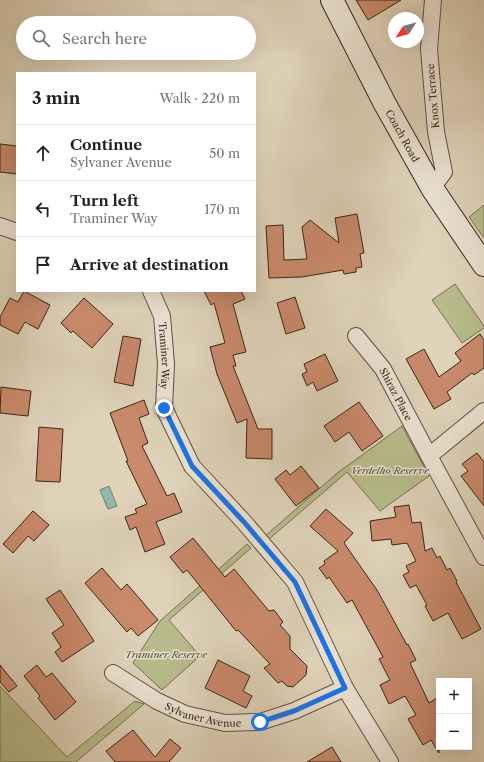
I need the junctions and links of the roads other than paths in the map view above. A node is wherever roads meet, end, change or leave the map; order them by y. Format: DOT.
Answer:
graph roads {
  1 [pos="332,0"];
  2 [pos="432,0"];
  3 [pos="432,188"];
  4 [pos="0,226"];
  5 [pos="16,232"];
  6 [pos="484,265"];
  7 [pos="151,292"];
  8 [pos="356,336"];
  9 [pos="484,411"];
  10 [pos="429,456"];
  11 [pos="484,557"];
  12 [pos="113,673"];
  13 [pos="345,688"];
  14 [pos="390,762"];
  1 -- 3 [label="street, Coach Road"];
  2 -- 3 [label="street, Knox Terrace"];
  3 -- 6 [label="street, Coach Road"];
  4 -- 5 [label="street"];
  7 -- 13 [label="street, Traminer Way"];
  8 -- 10 [label="street, Shiraz Place"];
  9 -- 10 [label="street"];
  10 -- 11 [label="street, Shiraz Place"];
  12 -- 13 [label="street, Sylvaner Avenue"];
  13 -- 14 [label="street, Traminer Way"];
}
